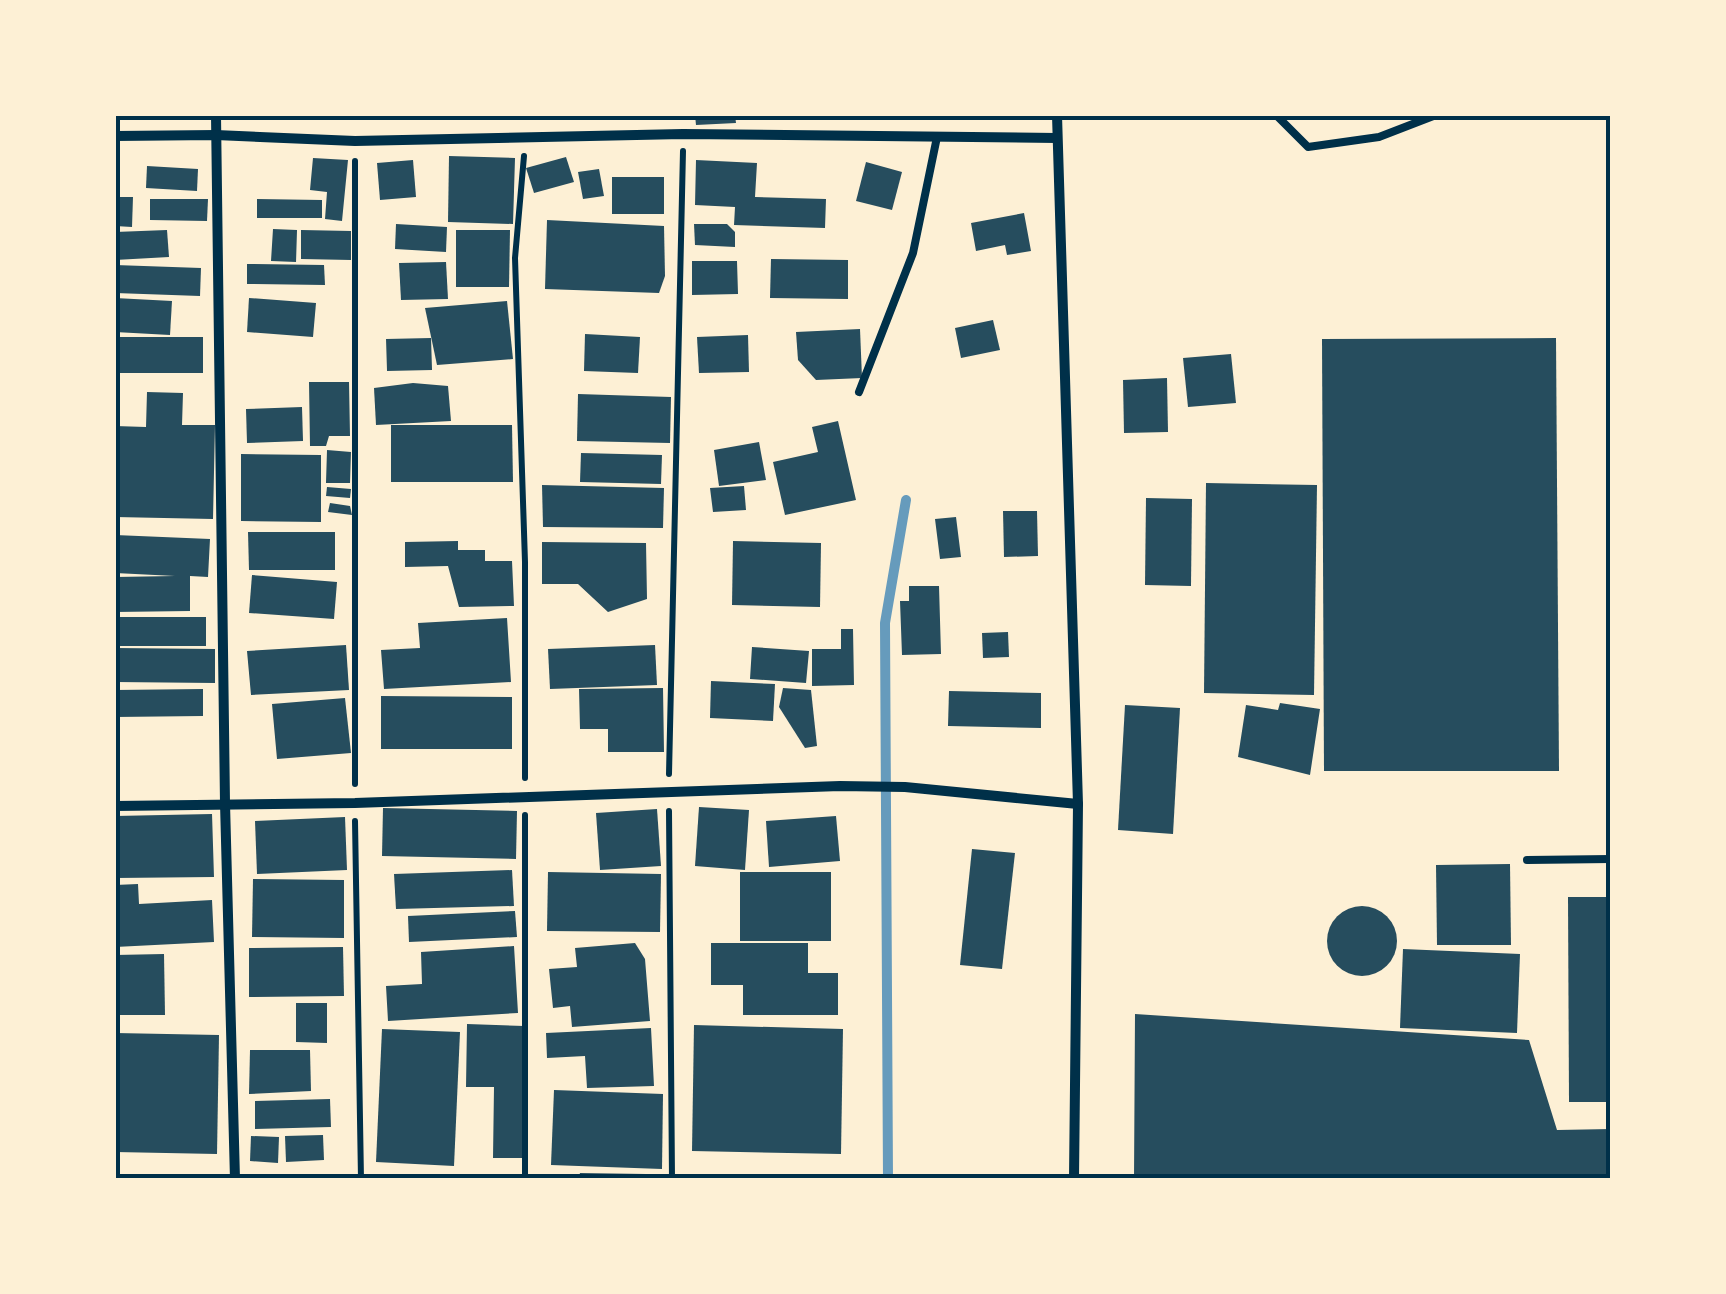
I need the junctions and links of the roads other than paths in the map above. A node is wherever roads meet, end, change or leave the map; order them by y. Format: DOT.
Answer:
graph roads {
  1 [pos="216,115"];
  2 [pos="1056,115"];
  3 [pos="1276,115"];
  4 [pos="1436,115"];
  5 [pos="216,135"];
  6 [pos="115,136"];
  7 [pos="937,137"];
  8 [pos="1057,138"];
  9 [pos="859,392"];
  10 [pos="225,804"];
  11 [pos="1078,804"];
  12 [pos="115,806"];
  13 [pos="1611,859"];
  14 [pos="1527,860"];
  15 [pos="236,1179"];
  16 [pos="1074,1179"];
  1 -- 5 [label="street"];
  2 -- 8 [label="street"];
  3 -- 4 [label="lane"];
  5 -- 6 [label="street"];
  5 -- 7 [label="street"];
  5 -- 10 [label="street"];
  7 -- 8 [label="street"];
  7 -- 9 [label="lane"];
  8 -- 11 [label="street"];
  10 -- 11 [label="street"];
  10 -- 12 [label="street"];
  10 -- 15 [label="street"];
  11 -- 16 [label="street"];
  13 -- 14 [label="lane"];
}
